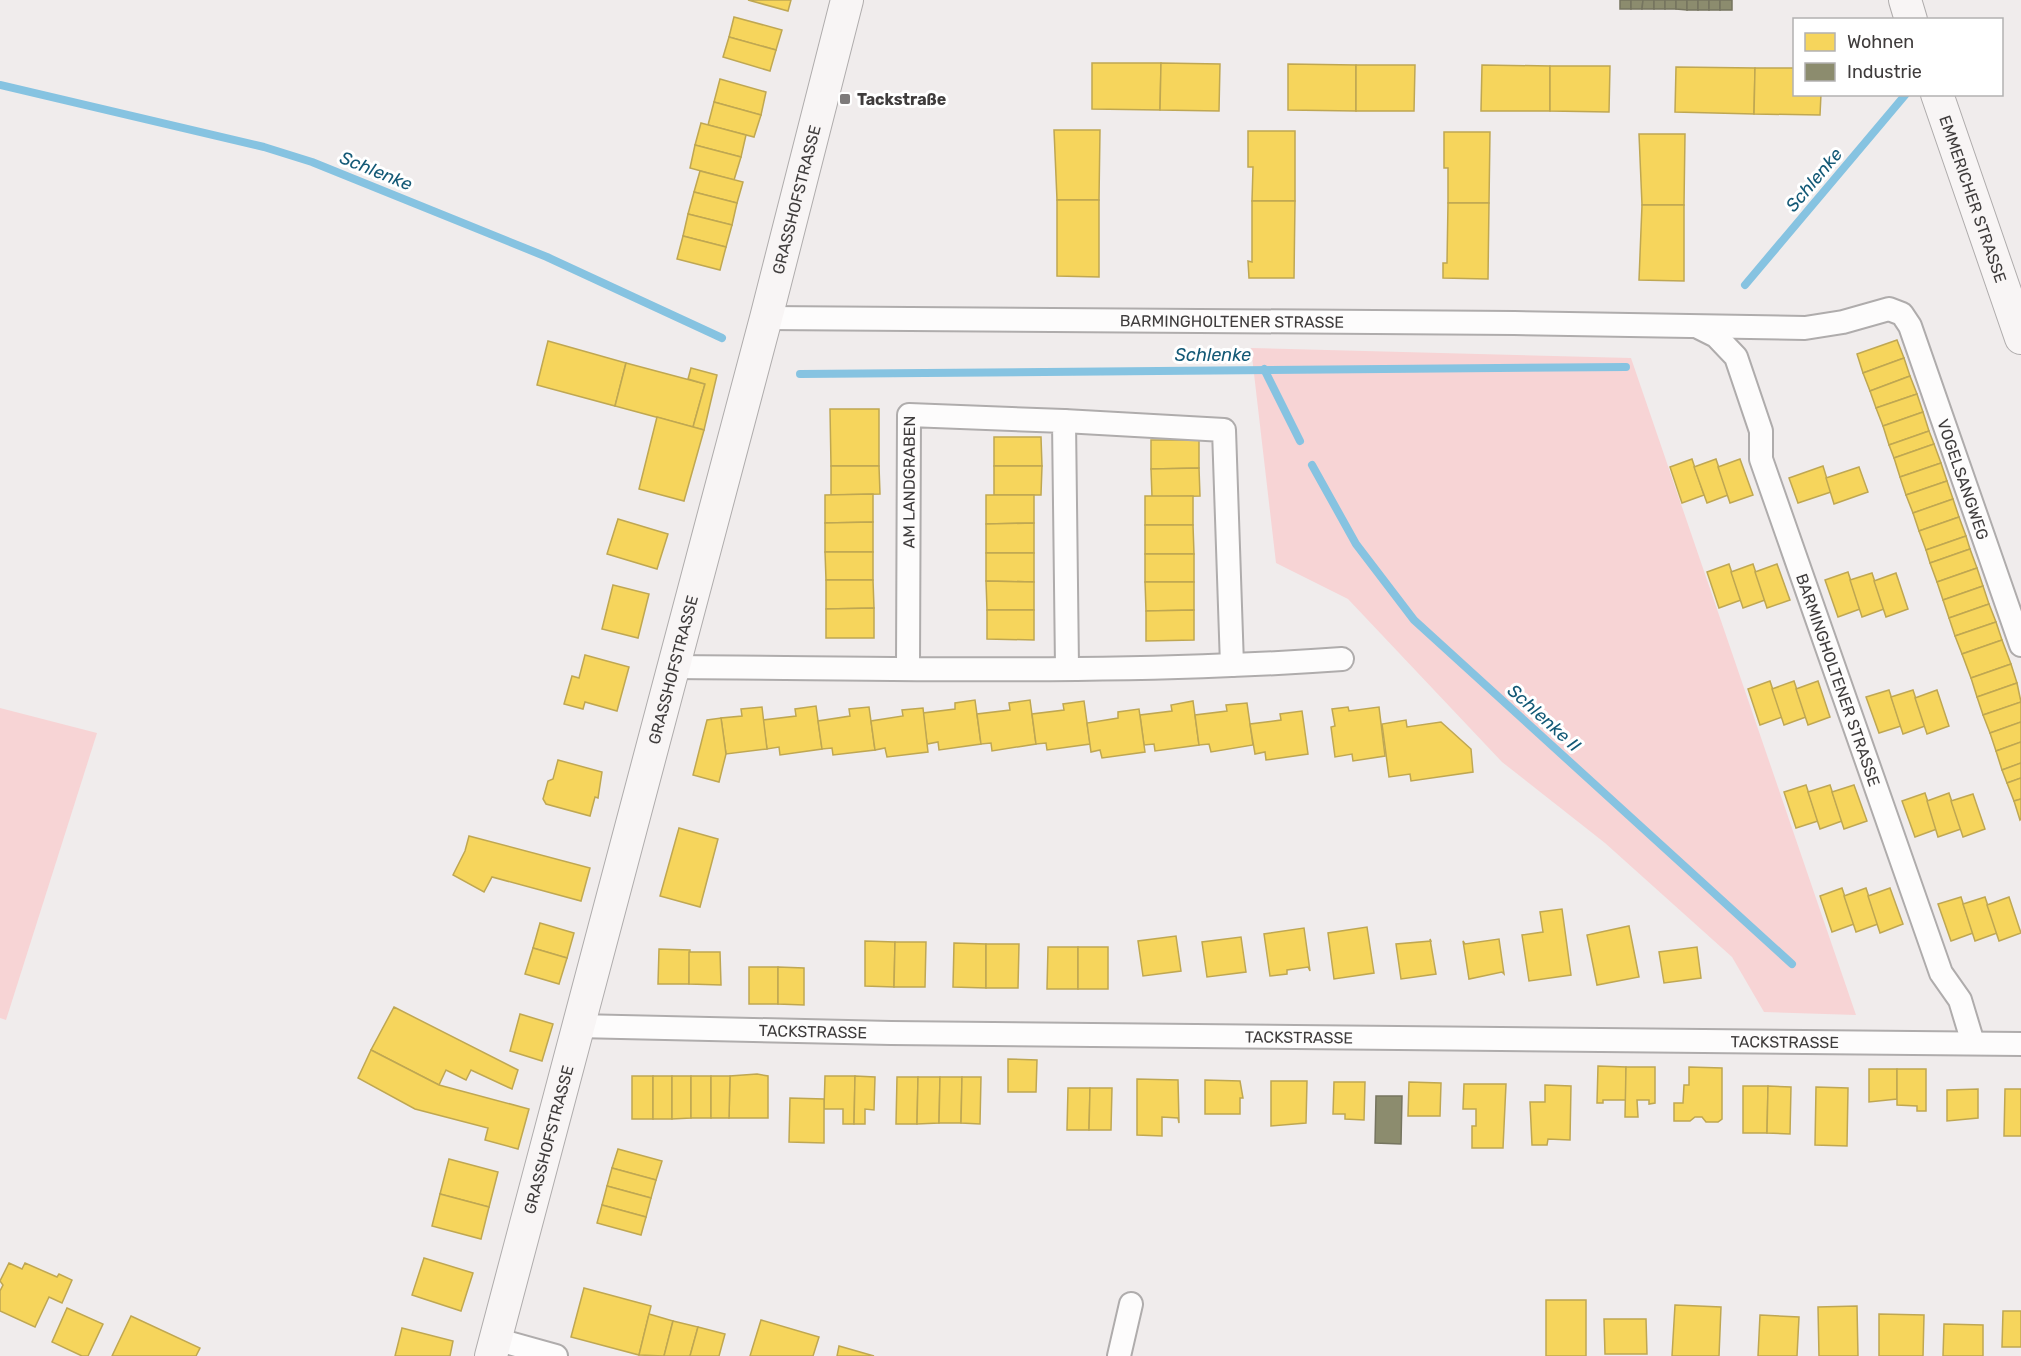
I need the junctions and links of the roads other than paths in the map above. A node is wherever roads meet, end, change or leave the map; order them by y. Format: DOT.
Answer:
graph roads {
  1 [pos="847,0"];
  2 [pos="1905,0"];
  3 [pos="1910,18"];
  4 [pos="1938,96"];
  5 [pos="1902,314"];
  6 [pos="766,318"];
  7 [pos="1699,327"];
  8 [pos="2021,338"];
  9 [pos="1064,421"];
  10 [pos="2021,645"];
  11 [pos="1342,659"];
  12 [pos="1232,666"];
  13 [pos="672,667"];
  14 [pos="1067,667"];
  15 [pos="908,668"];
  16 [pos="577,1026"];
  17 [pos="1973,1043"];
  18 [pos="2021,1044"];
  19 [pos="1131,1304"];
  20 [pos="493,1348"];
  21 [pos="556,1356"];
  22 [pos="1119,1356"];
  1 -- 6 [label="street, GRASSHOFSTRASSE"];
  2 -- 3 [label="street"];
  4 -- 8 [label="street, EMMERICHER STRASSE"];
  5 -- 7 [label="street, BARMINGHOLTENER STRASSE"];
  5 -- 10 [label="street, VOGELSANGWEG"];
  6 -- 7 [label="street, BARMINGHOLTENER STRASSE"];
  6 -- 13 [label="street, GRASSHOFSTRASSE"];
  7 -- 17 [label="street, BARMINGHOLTENER STRASSE"];
  9 -- 12 [label="street, AM LANDGRABEN"];
  9 -- 14 [label="street"];
  9 -- 15 [label="street, AM LANDGRABEN"];
  11 -- 12 [label="street"];
  12 -- 14 [label="street"];
  13 -- 15 [label="street"];
  13 -- 16 [label="street, GRASSHOFSTRASSE"];
  14 -- 15 [label="street"];
  16 -- 17 [label="street, TACKSTRASSE"];
  16 -- 20 [label="street, GRASSHOFSTRASSE"];
  17 -- 18 [label="street, TACKSTRASSE"];
  19 -- 22 [label="street"];
  20 -- 21 [label="street, GRASSHOFSTRASSE"];
}
